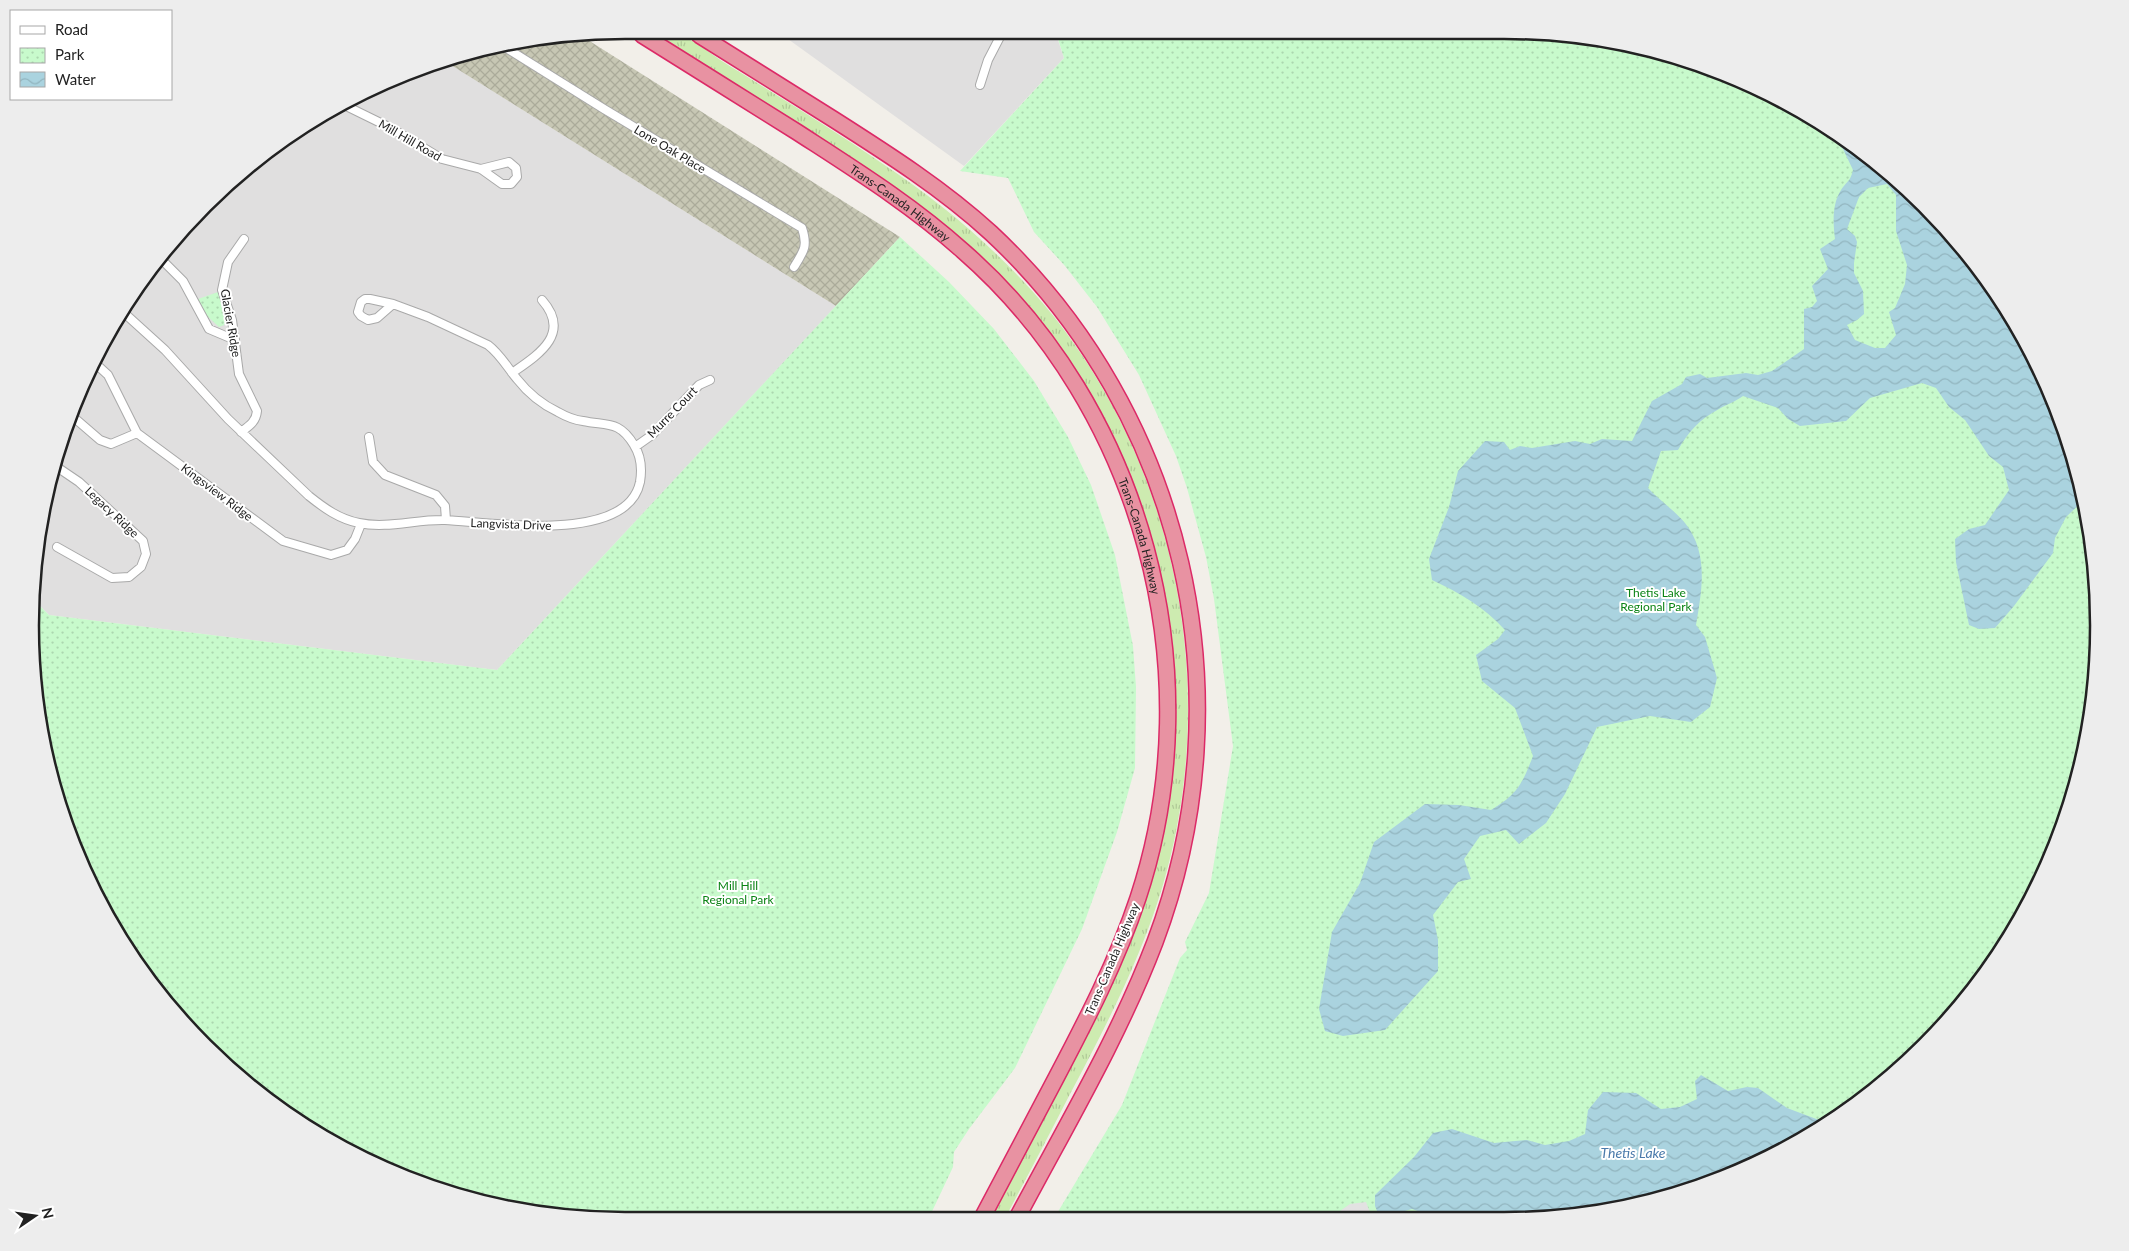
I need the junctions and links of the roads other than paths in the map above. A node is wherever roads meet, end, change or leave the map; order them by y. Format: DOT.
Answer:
graph roads {
  1 [pos="648,39"];
  2 [pos="707,39"];
  3 [pos="999,39"];
  4 [pos="510,50"];
  5 [pos="980,84"];
  6 [pos="350,108"];
  7 [pos="481,169"];
  8 [pos="244,238"];
  9 [pos="165,263"];
  10 [pos="794,267"];
  11 [pos="542,300"];
  12 [pos="393,304"];
  13 [pos="128,316"];
  14 [pos="235,340"];
  15 [pos="99,366"];
  16 [pos="512,373"];
  17 [pos="710,380"];
  18 [pos="76,420"];
  19 [pos="241,432"];
  20 [pos="137,433"];
  21 [pos="369,437"];
  22 [pos="635,447"];
  23 [pos="60,469"];
  24 [pos="446,520"];
  25 [pos="361,524"];
  26 [pos="58,547"];
  27 [pos="985,1212"];
  28 [pos="1020,1212"];
  1 -- 27 [label="highway, Trans-Canada Highway"];
  2 -- 28 [label="highway"];
  3 -- 5 [label="street"];
  4 -- 10 [label="street, Lone Oak Place"];
  6 -- 7 [label="street, Mill Hill Road"];
  8 -- 14 [label="street, Glacier Ridge"];
  9 -- 14 [label="street"];
  11 -- 16 [label="street"];
  12 -- 16 [label="street, Langvista Drive"];
  13 -- 19 [label="street, Langvista Drive"];
  14 -- 19 [label="street, Glacier Ridge"];
  15 -- 20 [label="street, Kingsview Ridge"];
  16 -- 22 [label="street, Langvista Drive"];
  17 -- 22 [label="street, Murre Court"];
  18 -- 20 [label="street"];
  19 -- 25 [label="street, Langvista Drive"];
  20 -- 25 [label="street, Kingsview Ridge"];
  21 -- 24 [label="street"];
  22 -- 24 [label="street, Langvista Drive"];
  23 -- 26 [label="street, Legacy Ridge"];
  24 -- 25 [label="street, Langvista Drive"];
}
